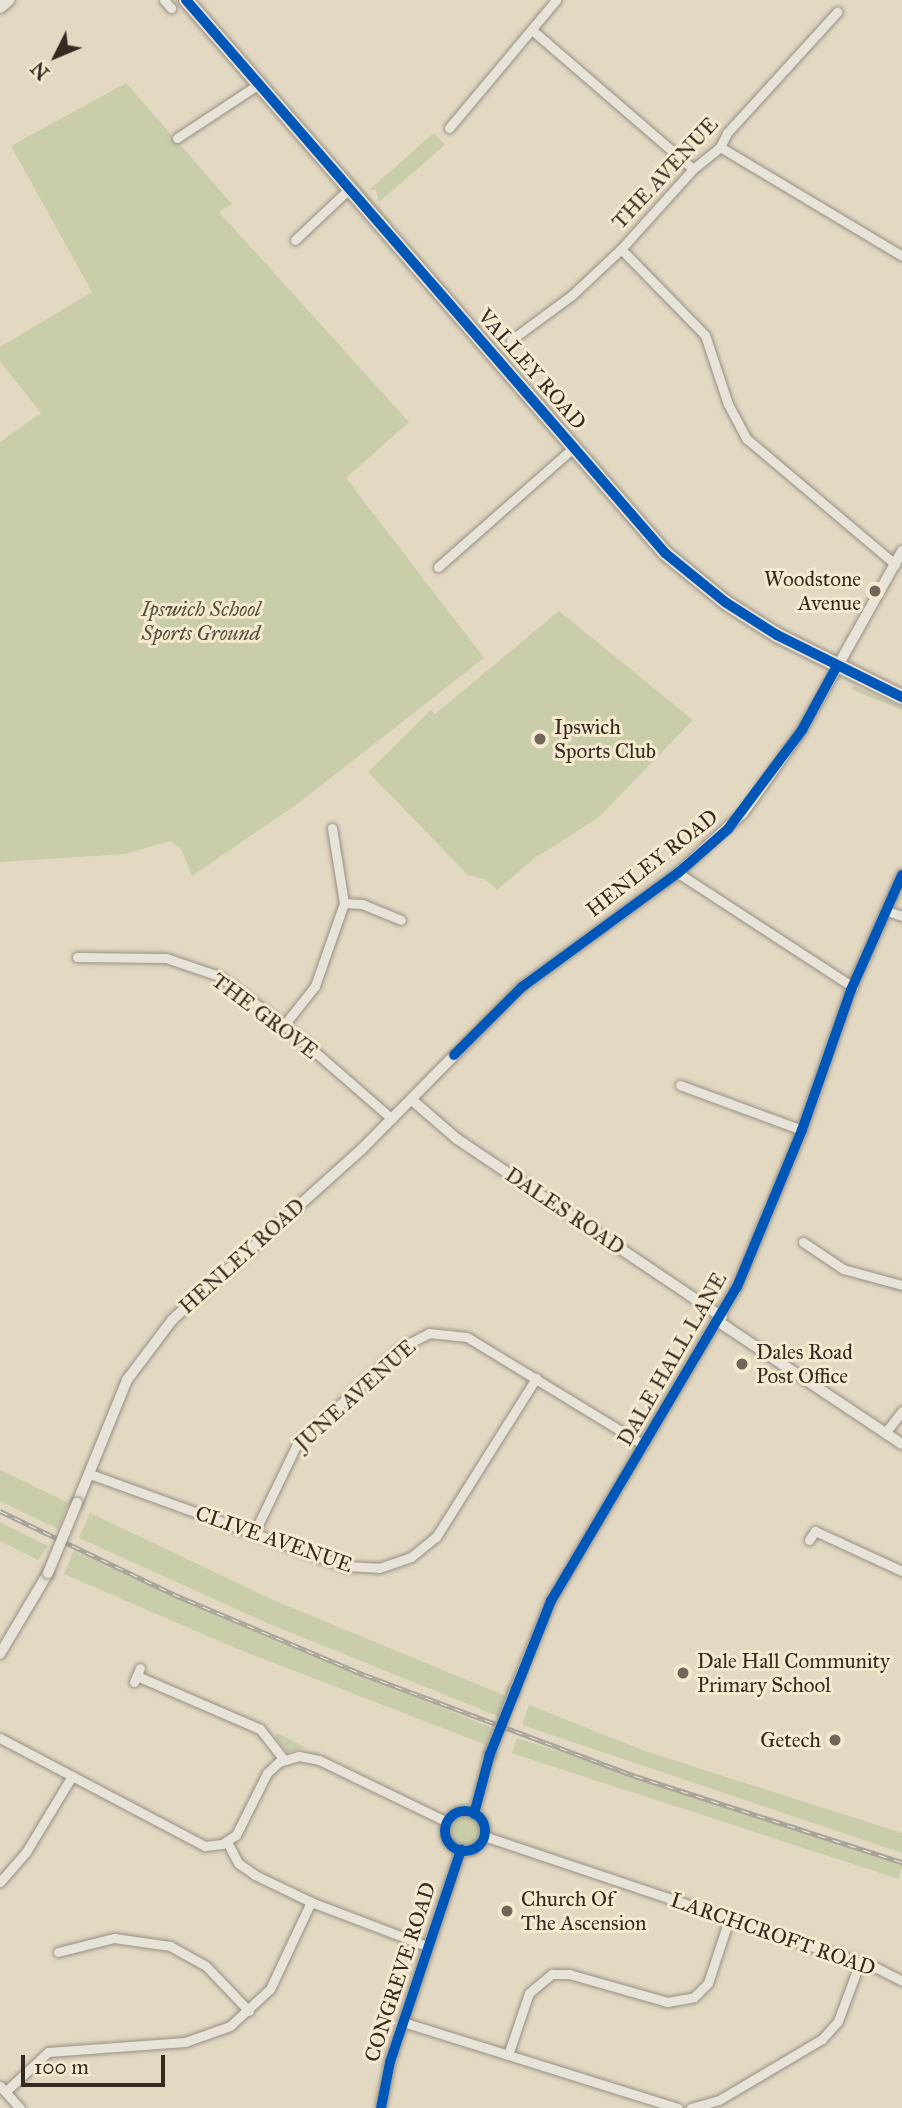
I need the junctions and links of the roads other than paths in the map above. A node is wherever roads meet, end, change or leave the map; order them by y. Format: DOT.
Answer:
graph roads {
  1 [pos="8,0"];
  2 [pos="186,0"];
  3 [pos="556,0"];
  4 [pos="0,7"];
  5 [pos="837,12"];
  6 [pos="532,30"];
  7 [pos="259,83"];
  8 [pos="449,128"];
  9 [pos="177,138"];
  10 [pos="720,148"];
  11 [pos="693,169"];
  12 [pos="351,187"];
  13 [pos="303,240"];
  14 [pos="621,249"];
  15 [pos="902,256"];
  16 [pos="511,340"];
  17 [pos="574,447"];
  18 [pos="902,551"];
  19 [pos="895,564"];
  20 [pos="438,567"];
  21 [pos="836,668"];
  22 [pos="902,697"];
  23 [pos="332,828"];
  24 [pos="678,873"];
  25 [pos="902,875"];
  26 [pos="345,903"];
  27 [pos="887,911"];
  28 [pos="902,916"];
  29 [pos="401,920"];
  30 [pos="77,957"];
  31 [pos="853,987"];
  32 [pos="284,1026"];
  33 [pos="680,1085"];
  34 [pos="412,1100"];
  35 [pos="392,1119"];
  36 [pos="802,1130"];
  37 [pos="803,1242"];
  38 [pos="902,1285"];
  39 [pos="720,1320"];
  40 [pos="536,1378"];
  41 [pos="902,1411"];
  42 [pos="885,1433"];
  43 [pos="902,1444"];
  44 [pos="644,1445"];
  45 [pos="90,1474"];
  46 [pos="254,1533"];
  47 [pos="809,1540"];
  48 [pos="902,1571"];
  49 [pos="0,1654"];
  50 [pos="137,1675"];
  51 [pos="0,1738"];
  52 [pos="284,1760"];
  53 [pos="72,1776"];
  54 [pos="474,1814"];
  55 [pos="447,1822"];
  56 [pos="484,1836"];
  57 [pos="227,1842"];
  58 [pos="461,1850"];
  59 [pos="0,1882"];
  60 [pos="312,1902"];
  61 [pos="729,1919"];
  62 [pos="426,1946"];
  63 [pos="58,1952"];
  64 [pos="860,1962"];
  65 [pos="902,1981"];
  66 [pos="249,2011"];
  67 [pos="404,2022"];
  68 [pos="508,2055"];
  69 [pos="3,2088"];
  70 [pos="20,2108"];
  71 [pos="382,2108"];
  72 [pos="678,2108"];
  73 [pos="691,2108"];
  1 -- 4 [label="main road"];
  2 -- 7 [label="main road, VALLEY ROAD"];
  3 -- 6 [label="street"];
  5 -- 10 [label="street, THE AVENUE"];
  6 -- 8 [label="street"];
  6 -- 11 [label="street"];
  7 -- 9 [label="street"];
  7 -- 12 [label="main road, VALLEY ROAD"];
  10 -- 11 [label="street, THE AVENUE"];
  10 -- 15 [label="street"];
  11 -- 14 [label="street, THE AVENUE"];
  12 -- 13 [label="street"];
  12 -- 17 [label="main road, VALLEY ROAD"];
  14 -- 16 [label="street, THE AVENUE"];
  14 -- 19 [label="street"];
  17 -- 20 [label="street"];
  17 -- 21 [label="main road, VALLEY ROAD"];
  18 -- 19 [label="street, HENLEY ROAD"];
  19 -- 21 [label="street, HENLEY ROAD"];
  21 -- 22 [label="main road, VALLEY ROAD"];
  21 -- 24 [label="street, HENLEY ROAD"];
  23 -- 26 [label="street"];
  24 -- 31 [label="street"];
  24 -- 34 [label="street, HENLEY ROAD"];
  25 -- 27 [label="street, DALE HALL LANE"];
  26 -- 29 [label="street"];
  26 -- 32 [label="street"];
  27 -- 28 [label="street"];
  27 -- 31 [label="street, DALE HALL LANE"];
  30 -- 32 [label="street, THE GROVE"];
  31 -- 36 [label="street, DALE HALL LANE"];
  32 -- 35 [label="street, THE GROVE"];
  33 -- 36 [label="street"];
  34 -- 35 [label="street, HENLEY ROAD"];
  34 -- 39 [label="street, DALES ROAD"];
  35 -- 45 [label="street, HENLEY ROAD"];
  36 -- 39 [label="street, DALE HALL LANE"];
  37 -- 38 [label="street"];
  39 -- 42 [label="street, DALES ROAD"];
  39 -- 44 [label="street, DALE HALL LANE"];
  40 -- 44 [label="street, JUNE AVENUE"];
  40 -- 46 [label="street, CLIVE AVENUE"];
  40 -- 46 [label="street, JUNE AVENUE"];
  41 -- 42 [label="street"];
  42 -- 43 [label="street, DALES ROAD"];
  44 -- 54 [label="street, DALE HALL LANE, bridge"];
  45 -- 46 [label="street, CLIVE AVENUE"];
  45 -- 49 [label="street, HENLEY ROAD, bridge"];
  47 -- 48 [label="street"];
  50 -- 52 [label="street"];
  51 -- 53 [label="street"];
  52 -- 55 [label="street"];
  52 -- 57 [label="street"];
  53 -- 57 [label="street"];
  53 -- 59 [label="street"];
  54 -- 55 [label="street"];
  54 -- 56 [label="street"];
  55 -- 58 [label="street"];
  56 -- 58 [label="street"];
  56 -- 61 [label="street, LARCHCROFT ROAD"];
  57 -- 60 [label="street"];
  58 -- 62 [label="street, CONGREVE ROAD"];
  60 -- 62 [label="street"];
  60 -- 66 [label="street"];
  61 -- 64 [label="street, LARCHCROFT ROAD"];
  61 -- 68 [label="street"];
  62 -- 67 [label="street, CONGREVE ROAD"];
  63 -- 66 [label="street"];
  64 -- 65 [label="street, LARCHCROFT ROAD"];
  64 -- 73 [label="street"];
  66 -- 69 [label="street"];
  67 -- 68 [label="street"];
  67 -- 71 [label="street, CONGREVE ROAD"];
  68 -- 72 [label="street"];
  69 -- 70 [label="street"];
}
